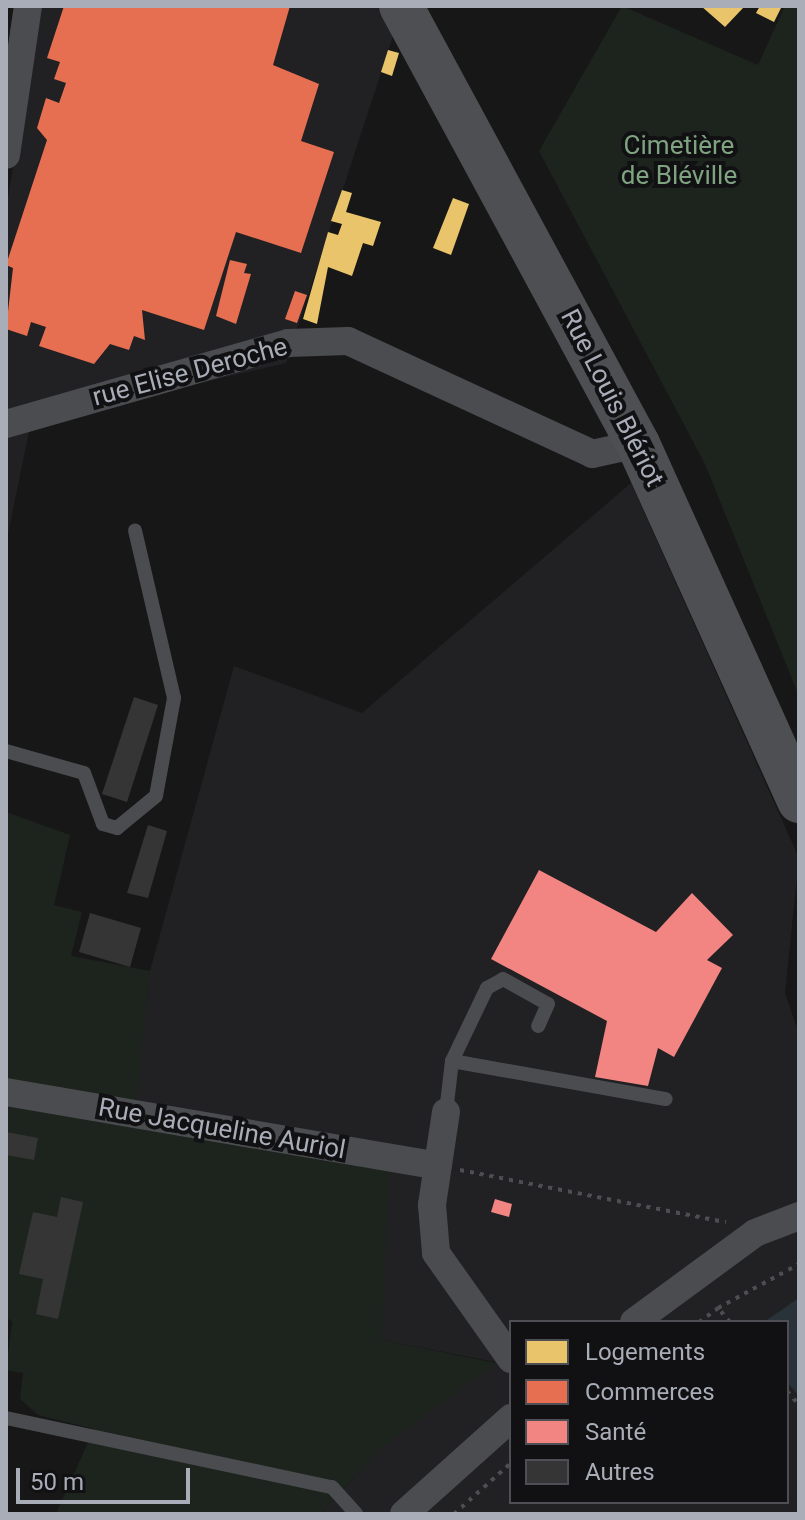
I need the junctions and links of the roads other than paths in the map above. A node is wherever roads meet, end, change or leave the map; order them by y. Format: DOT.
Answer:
graph roads {
  1 [pos="28,6"];
  2 [pos="401,6"];
  3 [pos="6,155"];
  4 [pos="6,424"];
  5 [pos="638,444"];
  6 [pos="135,530"];
  7 [pos="6,751"];
  8 [pos="799,801"];
  9 [pos="538,1026"];
  10 [pos="452,1061"];
  11 [pos="6,1092"];
  12 [pos="666,1099"];
  13 [pos="446,1112"];
  14 [pos="438,1166"];
  15 [pos="799,1216"];
  16 [pos="637,1320"];
  17 [pos="509,1356"];
  18 [pos="6,1418"];
  19 [pos="509,1420"];
  20 [pos="356,1514"];
  21 [pos="404,1514"];
  1 -- 3 [label="street"];
  2 -- 5 [label="main road, Rue Louis Blériot"];
  4 -- 5 [label="street, rue Elise Deroche"];
  5 -- 8 [label="main road, Rue Louis Blériot"];
  6 -- 7 [label="lane"];
  9 -- 10 [label="lane"];
  10 -- 12 [label="lane"];
  10 -- 13 [label="lane"];
  11 -- 14 [label="street, Rue Jacqueline Auriol"];
  13 -- 14 [label="street"];
  14 -- 17 [label="street"];
  15 -- 16 [label="street"];
  18 -- 20 [label="lane"];
  19 -- 21 [label="street"];
}
